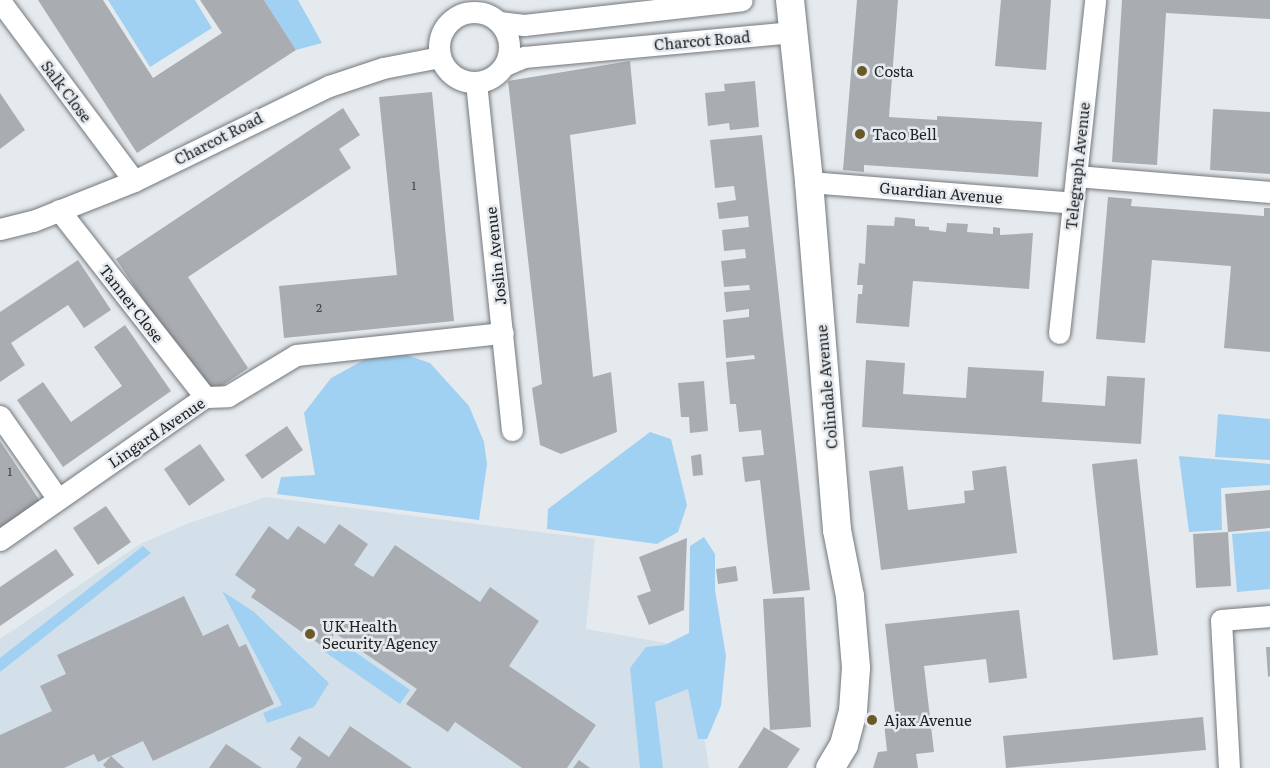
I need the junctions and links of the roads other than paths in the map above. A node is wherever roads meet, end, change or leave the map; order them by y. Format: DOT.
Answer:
graph roads {
  1 [pos="742,0"];
  2 [pos="790,0"];
  3 [pos="1095,0"];
  4 [pos="0,1"];
  5 [pos="499,22"];
  6 [pos="793,32"];
  7 [pos="440,57"];
  8 [pos="504,65"];
  9 [pos="476,82"];
  10 [pos="1076,176"];
  11 [pos="134,181"];
  12 [pos="809,182"];
  13 [pos="1270,192"];
  14 [pos="1073,203"];
  15 [pos="59,210"];
  16 [pos="0,230"];
  17 [pos="503,333"];
  18 [pos="1059,333"];
  19 [pos="205,397"];
  20 [pos="0,416"];
  21 [pos="512,430"];
  22 [pos="58,499"];
  23 [pos="0,540"];
  24 [pos="1270,616"];
  25 [pos="830,768"];
  26 [pos="1229,768"];
  1 -- 5 [label="street"];
  2 -- 6 [label="street, Colindale Avenue"];
  3 -- 10 [label="street, Telegraph Avenue"];
  4 -- 11 [label="street, Salk Close"];
  5 -- 7 [label="street"];
  5 -- 8 [label="street"];
  6 -- 8 [label="street, Charcot Road"];
  6 -- 12 [label="street, Colindale Avenue"];
  7 -- 9 [label="street"];
  7 -- 11 [label="street, Charcot Road"];
  8 -- 9 [label="street, Charcot Road"];
  9 -- 17 [label="street, Joslin Avenue"];
  10 -- 13 [label="street"];
  10 -- 14 [label="street, Telegraph Avenue"];
  11 -- 15 [label="street, Charcot Road"];
  12 -- 14 [label="street, Guardian Avenue"];
  12 -- 25 [label="street, Colindale Avenue"];
  14 -- 18 [label="street, Telegraph Avenue"];
  15 -- 16 [label="street, Charcot Road"];
  15 -- 19 [label="street, Tanner Close"];
  17 -- 19 [label="street, Lingard Avenue"];
  17 -- 21 [label="street, Joslin Avenue"];
  19 -- 22 [label="street, Lingard Avenue"];
  20 -- 22 [label="street"];
  22 -- 23 [label="street, Lingard Avenue"];
  24 -- 26 [label="street"];
}
